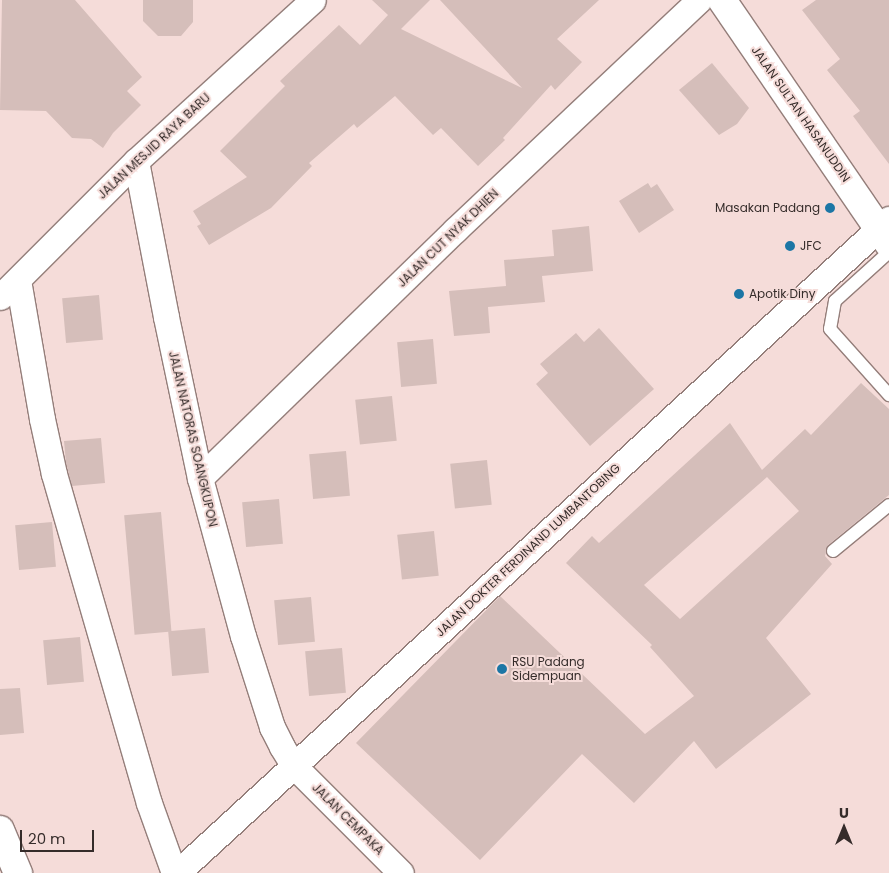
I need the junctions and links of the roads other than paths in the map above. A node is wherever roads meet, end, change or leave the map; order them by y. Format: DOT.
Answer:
graph roads {
  1 [pos="313,0"];
  2 [pos="720,1"];
  3 [pos="136,161"];
  4 [pos="887,236"];
  5 [pos="18,280"];
  6 [pos="0,297"];
  7 [pos="889,395"];
  8 [pos="200,478"];
  9 [pos="889,505"];
  10 [pos="833,551"];
  11 [pos="294,766"];
  12 [pos="0,830"];
  13 [pos="18,873"];
  14 [pos="176,873"];
  15 [pos="401,873"];
  1 -- 3 [label="street, JALAN MESJID RAYA BARU"];
  2 -- 4 [label="street, JALAN SULTAN HASANUDDIN"];
  2 -- 8 [label="street, JALAN CUT NYAK DHIEN"];
  3 -- 5 [label="street, JALAN MESJID RAYA BARU"];
  3 -- 8 [label="street, JALAN NATORAS SOANGKUPON"];
  4 -- 7 [label="lane"];
  4 -- 11 [label="street, JALAN DOKTER FERDINAND LUMBANTOBING"];
  5 -- 6 [label="street, JALAN MESJID RAYA BARU"];
  5 -- 14 [label="street"];
  8 -- 11 [label="street, JALAN NATORAS SOANGKUPON"];
  9 -- 10 [label="lane"];
  11 -- 14 [label="street, JALAN DOKTER FERDINAND LUMBANTOBING"];
  11 -- 15 [label="street, JALAN CEMPAKA"];
  12 -- 13 [label="street"];
}
